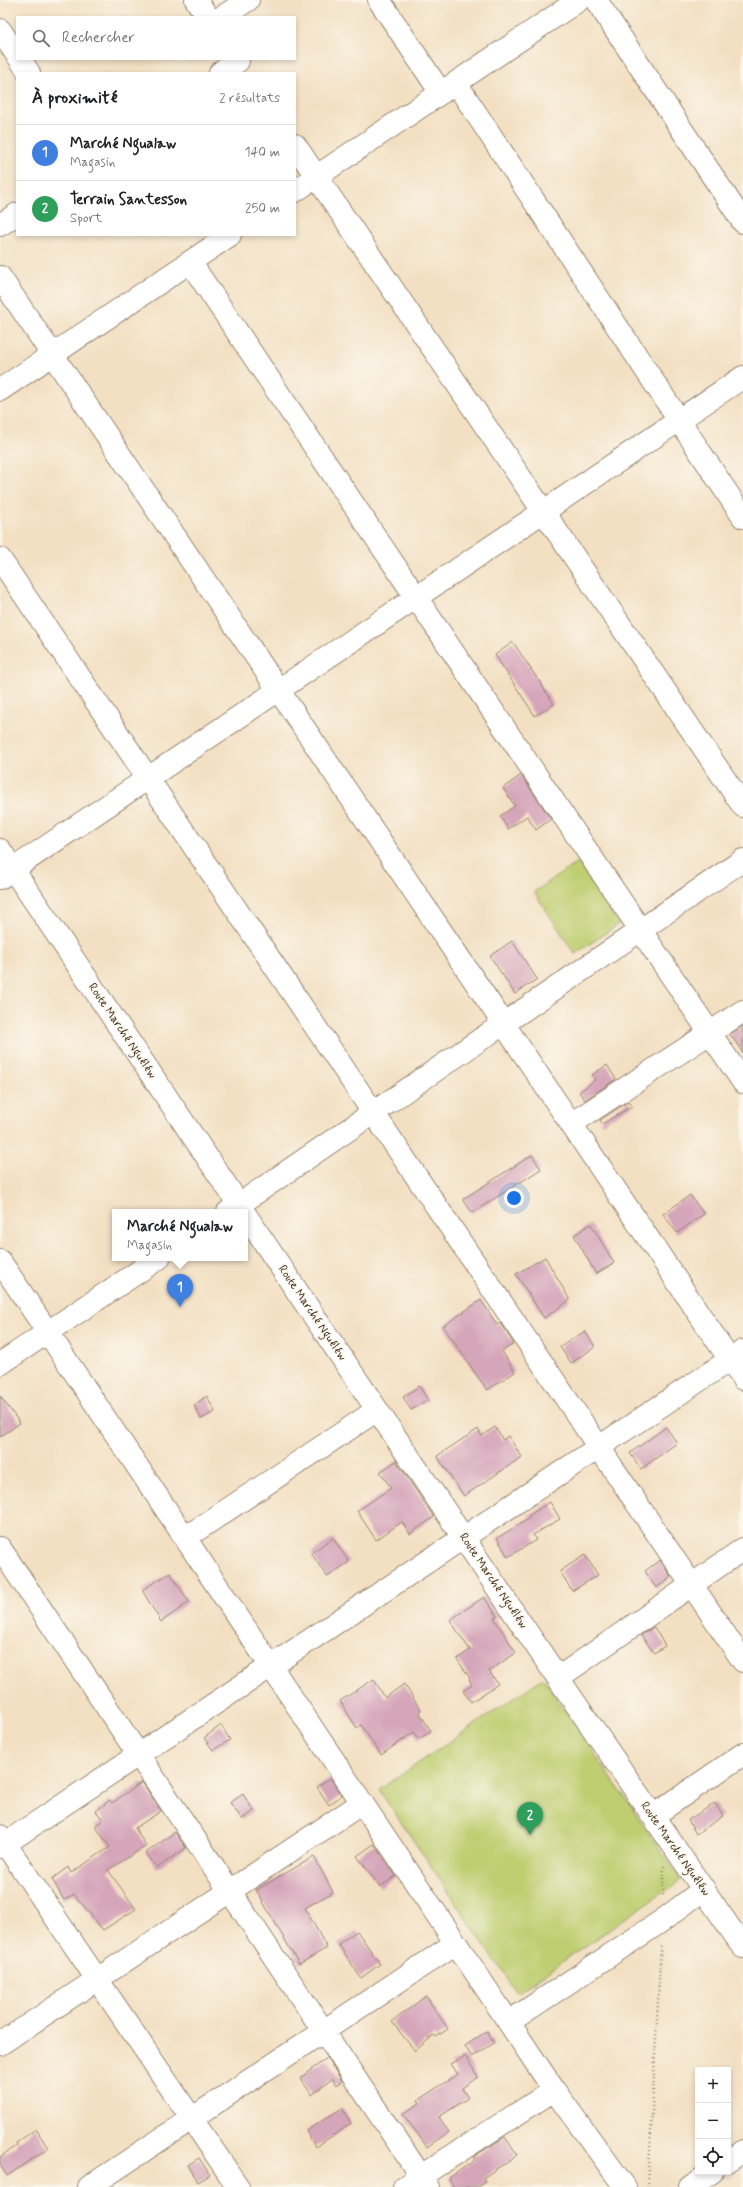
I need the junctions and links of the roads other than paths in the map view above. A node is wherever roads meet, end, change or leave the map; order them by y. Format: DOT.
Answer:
graph roads {
  1 [pos="196,0"];
  2 [pos="248,0"];
  3 [pos="378,0"];
  4 [pos="582,0"];
  5 [pos="207,16"];
  6 [pos="224,16"];
  7 [pos="0,30"];
  8 [pos="16,54"];
  9 [pos="21,60"];
  10 [pos="240,64"];
  11 [pos="28,72"];
  12 [pos="222,72"];
  13 [pos="448,88"];
  14 [pos="296,147"];
  15 [pos="316,177"];
  16 [pos="296,190"];
  17 [pos="16,215"];
  18 [pos="743,222"];
  19 [pos="0,225"];
  20 [pos="229,236"];
  21 [pos="190,262"];
  22 [pos="0,277"];
  23 [pos="52,354"];
  24 [pos="743,377"];
  25 [pos="0,390"];
  26 [pos="678,420"];
  27 [pos="543,512"];
  28 [pos="743,517"];
  29 [pos="0,559"];
  30 [pos="416,598"];
  31 [pos="279,690"];
  32 [pos="148,778"];
  33 [pos="743,806"];
  34 [pos="0,850"];
  35 [pos="743,860"];
  36 [pos="6,874"];
  37 [pos="640,930"];
  38 [pos="743,1011"];
  39 [pos="504,1024"];
  40 [pos="710,1033"];
  41 [pos="743,1082"];
  42 [pos="374,1113"];
  43 [pos="571,1124"];
  44 [pos="238,1209"];
  45 [pos="242,1209"];
  46 [pos="248,1224"];
  47 [pos="0,1261"];
  48 [pos="154,1261"];
  49 [pos="47,1332"];
  50 [pos="736,1355"];
  51 [pos="0,1364"];
  52 [pos="743,1379"];
  53 [pos="377,1410"];
  54 [pos="599,1447"];
  55 [pos="185,1538"];
  56 [pos="463,1538"];
  57 [pos="0,1548"];
  58 [pos="743,1549"];
  59 [pos="692,1584"];
  60 [pos="743,1661"];
  61 [pos="271,1666"];
  62 [pos="558,1678"];
  63 [pos="139,1754"];
  64 [pos="743,1754"];
  65 [pos="362,1803"];
  66 [pos="653,1816"];
  67 [pos="2,1842"];
  68 [pos="704,1889"];
  69 [pos="230,1891"];
  70 [pos="456,1943"];
  71 [pos="743,1947"];
  72 [pos="97,1980"];
  73 [pos="509,2022"];
  74 [pos="324,2031"];
  75 [pos="0,2044"];
  76 [pos="554,2090"];
  77 [pos="192,2119"];
  78 [pos="743,2151"];
  79 [pos="731,2159"];
  80 [pos="708,2175"];
  81 [pos="418,2183"];
  82 [pos="89,2187"];
  83 [pos="238,2187"];
  84 [pos="625,2187"];
  85 [pos="690,2187"];
  1 -- 5 [label="street"];
  2 -- 6 [label="street"];
  3 -- 13 [label="street"];
  4 -- 13 [label="street"];
  4 -- 18 [label="street"];
  7 -- 8 [label="street"];
  9 -- 11 [label="street"];
  10 -- 12 [label="street"];
  13 -- 15 [label="street"];
  13 -- 26 [label="street"];
  14 -- 15 [label="street"];
  15 -- 16 [label="street"];
  15 -- 27 [label="street"];
  17 -- 19 [label="street"];
  20 -- 21 [label="street"];
  21 -- 23 [label="street"];
  21 -- 30 [label="street"];
  22 -- 23 [label="street"];
  23 -- 25 [label="street"];
  23 -- 31 [label="street"];
  24 -- 26 [label="street"];
  26 -- 27 [label="street"];
  26 -- 28 [label="street"];
  27 -- 30 [label="street"];
  27 -- 33 [label="street"];
  29 -- 32 [label="street"];
  30 -- 31 [label="street"];
  30 -- 37 [label="street"];
  31 -- 32 [label="street"];
  31 -- 39 [label="street"];
  32 -- 36 [label="street"];
  32 -- 42 [label="street"];
  34 -- 36 [label="street, Route Marché Nguéléw"];
  35 -- 37 [label="street"];
  36 -- 44 [label="street, Route Marché Nguéléw"];
  37 -- 39 [label="street"];
  37 -- 40 [label="street"];
  38 -- 40 [label="street"];
  39 -- 42 [label="street"];
  39 -- 43 [label="street"];
  40 -- 41 [label="street"];
  40 -- 43 [label="street"];
  42 -- 45 [label="street"];
  42 -- 54 [label="street"];
  43 -- 50 [label="street"];
  46 -- 53 [label="street, Route Marché Nguéléw"];
  47 -- 49 [label="street"];
  48 -- 49 [label="street"];
  49 -- 51 [label="street"];
  49 -- 55 [label="street"];
  50 -- 52 [label="street"];
  50 -- 54 [label="street"];
  53 -- 55 [label="street"];
  53 -- 56 [label="street, Route Marché Nguéléw"];
  54 -- 56 [label="street"];
  54 -- 59 [label="street"];
  55 -- 61 [label="street"];
  56 -- 61 [label="street"];
  56 -- 62 [label="street, Route Marché Nguéléw"];
  57 -- 63 [label="street"];
  58 -- 59 [label="street"];
  59 -- 60 [label="street"];
  59 -- 62 [label="street"];
  61 -- 63 [label="street"];
  61 -- 65 [label="street"];
  62 -- 66 [label="street, Route Marché Nguéléw"];
  63 -- 67 [label="street"];
  63 -- 69 [label="street"];
  64 -- 66 [label="street"];
  65 -- 69 [label="street"];
  65 -- 70 [label="street"];
  66 -- 68 [label="street, Route Marché Nguéléw"];
  67 -- 72 [label="street"];
  68 -- 71 [label="street, Route Marché Nguéléw"];
  68 -- 73 [label="street"];
  69 -- 72 [label="street"];
  69 -- 74 [label="street"];
  70 -- 73 [label="street"];
  70 -- 74 [label="street"];
  72 -- 75 [label="street"];
  72 -- 77 [label="street"];
  73 -- 76 [label="street"];
  74 -- 77 [label="street"];
  74 -- 81 [label="street"];
  76 -- 81 [label="street"];
  76 -- 84 [label="street"];
  77 -- 82 [label="street"];
  77 -- 83 [label="street"];
  78 -- 79 [label="street"];
  80 -- 85 [label="street"];
}
